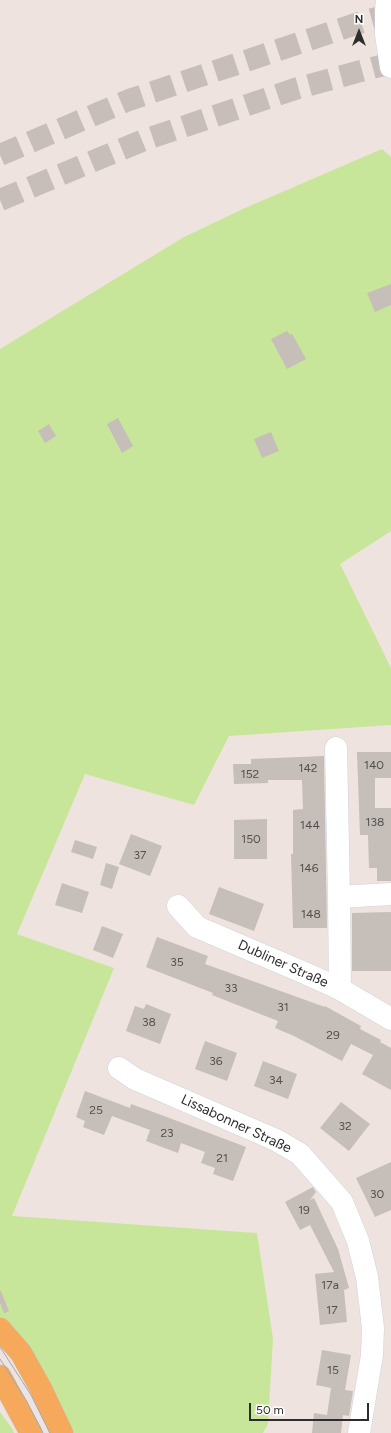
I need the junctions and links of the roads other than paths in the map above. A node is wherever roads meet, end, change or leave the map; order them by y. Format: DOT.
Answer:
graph roads {
  1 [pos="387,0"];
  2 [pos="391,67"];
  3 [pos="336,748"];
  4 [pos="391,894"];
  5 [pos="339,898"];
  6 [pos="178,906"];
  7 [pos="340,989"];
  8 [pos="391,1020"];
  9 [pos="119,1068"];
  10 [pos="0,1328"];
  11 [pos="0,1376"];
  12 [pos="31,1433"];
  13 [pos="62,1433"];
  14 [pos="359,1433"];
  1 -- 2 [label="street"];
  3 -- 5 [label="street"];
  4 -- 5 [label="street"];
  5 -- 7 [label="street"];
  6 -- 7 [label="street, Dubliner Straße"];
  7 -- 8 [label="street, Dubliner Straße"];
  9 -- 14 [label="street, Lissabonner Straße"];
  10 -- 13 [label="main road"];
  11 -- 12 [label="main road"];
}
